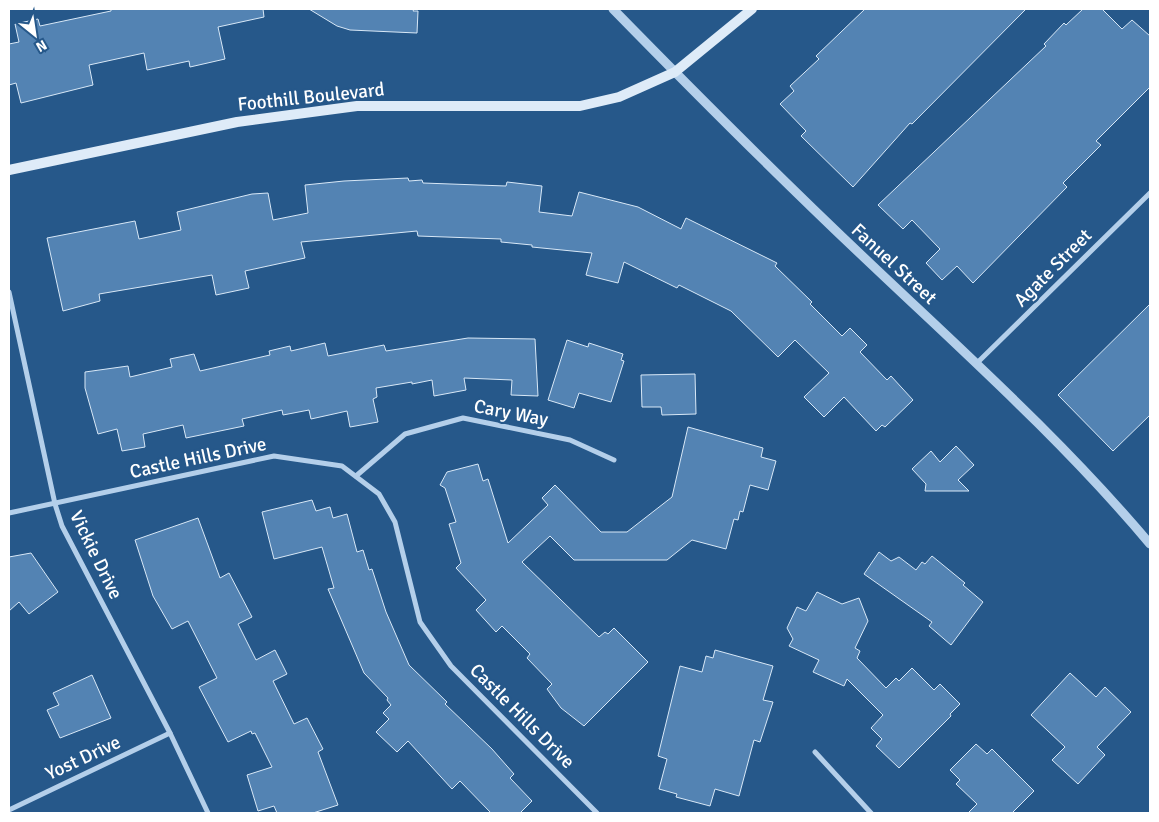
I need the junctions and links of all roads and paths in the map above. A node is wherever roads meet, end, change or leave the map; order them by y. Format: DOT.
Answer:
graph roads {
  1 [pos="613,9"];
  2 [pos="752,9"];
  3 [pos="675,72"];
  4 [pos="9,170"];
  5 [pos="1150,193"];
  6 [pos="9,292"];
  7 [pos="976,364"];
  8 [pos="614,460"];
  9 [pos="356,476"];
  10 [pos="56,504"];
  11 [pos="9,513"];
  12 [pos="1150,544"];
  13 [pos="170,733"];
  14 [pos="815,752"];
  15 [pos="9,810"];
  16 [pos="208,813"];
  17 [pos="597,813"];
  18 [pos="871,813"];
  1 -- 3 [label="street, Fanuel Street"];
  2 -- 3 [label="main road, Foothill Boulevard"];
  3 -- 4 [label="main road, Foothill Boulevard"];
  3 -- 7 [label="street, Fanuel Street"];
  5 -- 7 [label="street, Agate Street"];
  6 -- 10 [label="street, Vickie Drive"];
  7 -- 12 [label="street, Fanuel Street"];
  8 -- 9 [label="street, Cary Way"];
  9 -- 10 [label="street, Castle Hills Drive"];
  9 -- 17 [label="street, Castle Hills Drive"];
  10 -- 11 [label="street, Castle Hills Drive"];
  10 -- 13 [label="street, Vickie Drive"];
  13 -- 15 [label="street, Yost Drive"];
  13 -- 16 [label="street, Vickie Drive"];
  14 -- 18 [label="street"];
}
